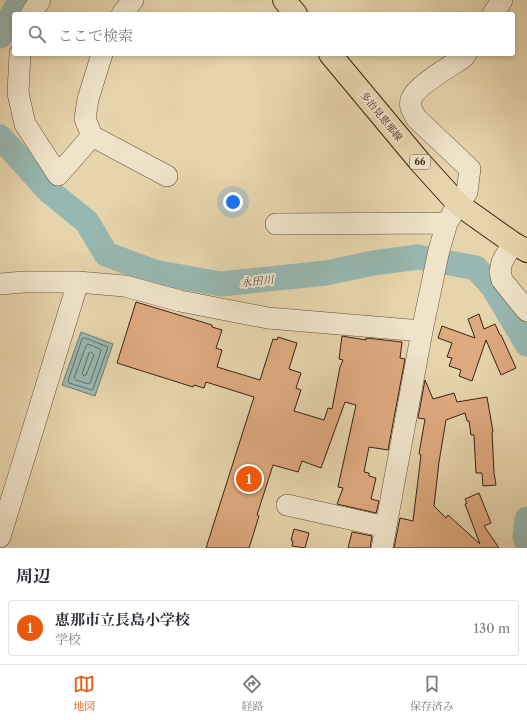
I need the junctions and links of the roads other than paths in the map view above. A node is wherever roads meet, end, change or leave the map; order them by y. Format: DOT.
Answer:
graph roads {
  1 [pos="40,0"];
  2 [pos="133,0"];
  3 [pos="284,0"];
  4 [pos="502,0"];
  5 [pos="32,12"];
  6 [pos="124,12"];
  7 [pos="294,12"];
  8 [pos="494,12"];
  9 [pos="20,56"];
  10 [pos="101,56"];
  11 [pos="332,56"];
  12 [pos="465,56"];
  13 [pos="92,136"];
  14 [pos="167,176"];
  15 [pos="458,204"];
  16 [pos="447,223"];
  17 [pos="276,224"];
  18 [pos="520,247"];
  19 [pos="78,282"];
  20 [pos="0,284"];
  21 [pos="527,311"];
  22 [pos="422,331"];
  23 [pos="287,504"];
  24 [pos="386,527"];
  25 [pos="1,529"];
  26 [pos="382,548"];
  1 -- 5 [label="street"];
  2 -- 6 [label="street"];
  3 -- 7 [label="main road"];
  4 -- 8 [label="street"];
  9 -- 13 [label="street"];
  10 -- 13 [label="street"];
  11 -- 15 [label="main road, 多治見恵那線 / 66"];
  12 -- 15 [label="street"];
  13 -- 14 [label="street"];
  15 -- 16 [label="street"];
  15 -- 18 [label="main road, 多治見恵那線 / 66"];
  16 -- 17 [label="street"];
  16 -- 22 [label="street"];
  18 -- 21 [label="street"];
  19 -- 20 [label="street"];
  19 -- 22 [label="street"];
  19 -- 25 [label="street"];
  22 -- 24 [label="street"];
  23 -- 24 [label="street"];
  24 -- 26 [label="street"];
}
